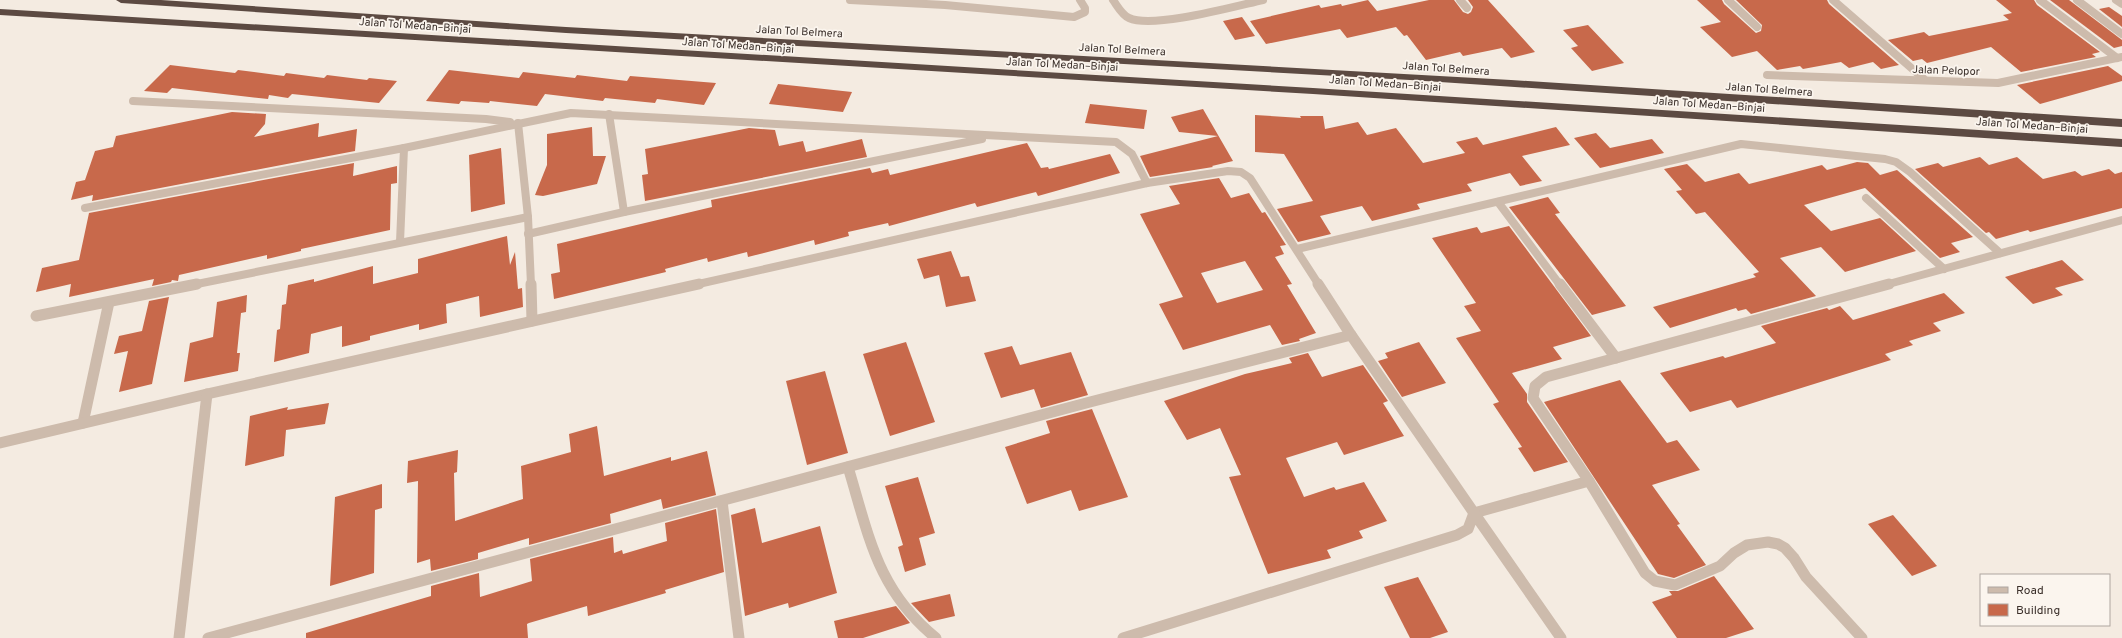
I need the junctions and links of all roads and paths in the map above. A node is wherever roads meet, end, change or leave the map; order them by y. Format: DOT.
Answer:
graph roads {
  1 [pos="121,0"];
  2 [pos="850,0"];
  3 [pos="1080,0"];
  4 [pos="1113,0"];
  5 [pos="1263,0"];
  6 [pos="1460,0"];
  7 [pos="1728,0"];
  8 [pos="1833,0"];
  9 [pos="2040,0"];
  10 [pos="2077,0"];
  11 [pos="2116,0"];
  12 [pos="943,3"];
  13 [pos="2122,4"];
  14 [pos="1467,8"];
  15 [pos="0,12"];
  16 [pos="1757,27"];
  17 [pos="2122,34"];
  18 [pos="2120,57"];
  19 [pos="1767,75"];
  20 [pos="1924,78"];
  21 [pos="132,101"];
  22 [pos="609,114"];
  23 [pos="518,123"];
  24 [pos="2122,123"];
  25 [pos="995,136"];
  26 [pos="2122,143"];
  27 [pos="404,148"];
  28 [pos="1147,183"];
  29 [pos="1866,198"];
  30 [pos="1498,202"];
  31 [pos="85,208"];
  32 [pos="624,212"];
  33 [pos="528,217"];
  34 [pos="2122,220"];
  35 [pos="528,234"];
  36 [pos="400,242"];
  37 [pos="1298,250"];
  38 [pos="2000,253"];
  39 [pos="1944,269"];
  40 [pos="109,302"];
  41 [pos="36,316"];
  42 [pos="532,321"];
  43 [pos="1351,335"];
  44 [pos="1616,358"];
  45 [pos="207,394"];
  46 [pos="83,423"];
  47 [pos="0,443"];
  48 [pos="848,467"];
  49 [pos="1589,481"];
  50 [pos="722,501"];
  51 [pos="1474,513"];
  52 [pos="179,638"];
  53 [pos="208,638"];
  54 [pos="739,638"];
  55 [pos="936,638"];
  56 [pos="1123,638"];
  57 [pos="1561,638"];
  58 [pos="1862,638"];
  1 -- 24 [label="highway, Jalan Tol Belmera"];
  2 -- 12 [label="street"];
  3 -- 12 [label="street"];
  4 -- 5 [label="street"];
  6 -- 14 [label="street"];
  7 -- 16 [label="street"];
  8 -- 20 [label="street"];
  9 -- 18 [label="street"];
  10 -- 17 [label="street"];
  11 -- 13 [label="street"];
  15 -- 26 [label="highway, Jalan Tol Medan–Binjai"];
  18 -- 20 [label="street, Jalan Pelopor"];
  19 -- 20 [label="street, Jalan Pelopor"];
  21 -- 23 [label="street"];
  22 -- 23 [label="street"];
  22 -- 25 [label="street"];
  22 -- 32 [label="street"];
  23 -- 27 [label="street"];
  23 -- 33 [label="street"];
  25 -- 28 [label="street"];
  25 -- 32 [label="street"];
  27 -- 31 [label="street"];
  27 -- 36 [label="street"];
  28 -- 37 [label="street"];
  28 -- 42 [label="street"];
  29 -- 39 [label="street"];
  30 -- 37 [label="street"];
  30 -- 38 [label="street"];
  30 -- 44 [label="street"];
  32 -- 35 [label="street"];
  33 -- 35 [label="street"];
  33 -- 36 [label="street"];
  34 -- 38 [label="street"];
  35 -- 42 [label="street"];
  36 -- 40 [label="street"];
  37 -- 43 [label="street"];
  38 -- 39 [label="street"];
  39 -- 44 [label="street"];
  40 -- 41 [label="street"];
  40 -- 46 [label="street"];
  42 -- 45 [label="street"];
  43 -- 48 [label="street"];
  43 -- 51 [label="street"];
  44 -- 49 [label="street"];
  45 -- 46 [label="street"];
  45 -- 52 [label="street"];
  46 -- 47 [label="street"];
  48 -- 50 [label="street"];
  48 -- 55 [label="street"];
  49 -- 51 [label="street"];
  49 -- 58 [label="street"];
  50 -- 53 [label="street"];
  50 -- 54 [label="street"];
  51 -- 56 [label="street"];
  51 -- 57 [label="street"];
}
